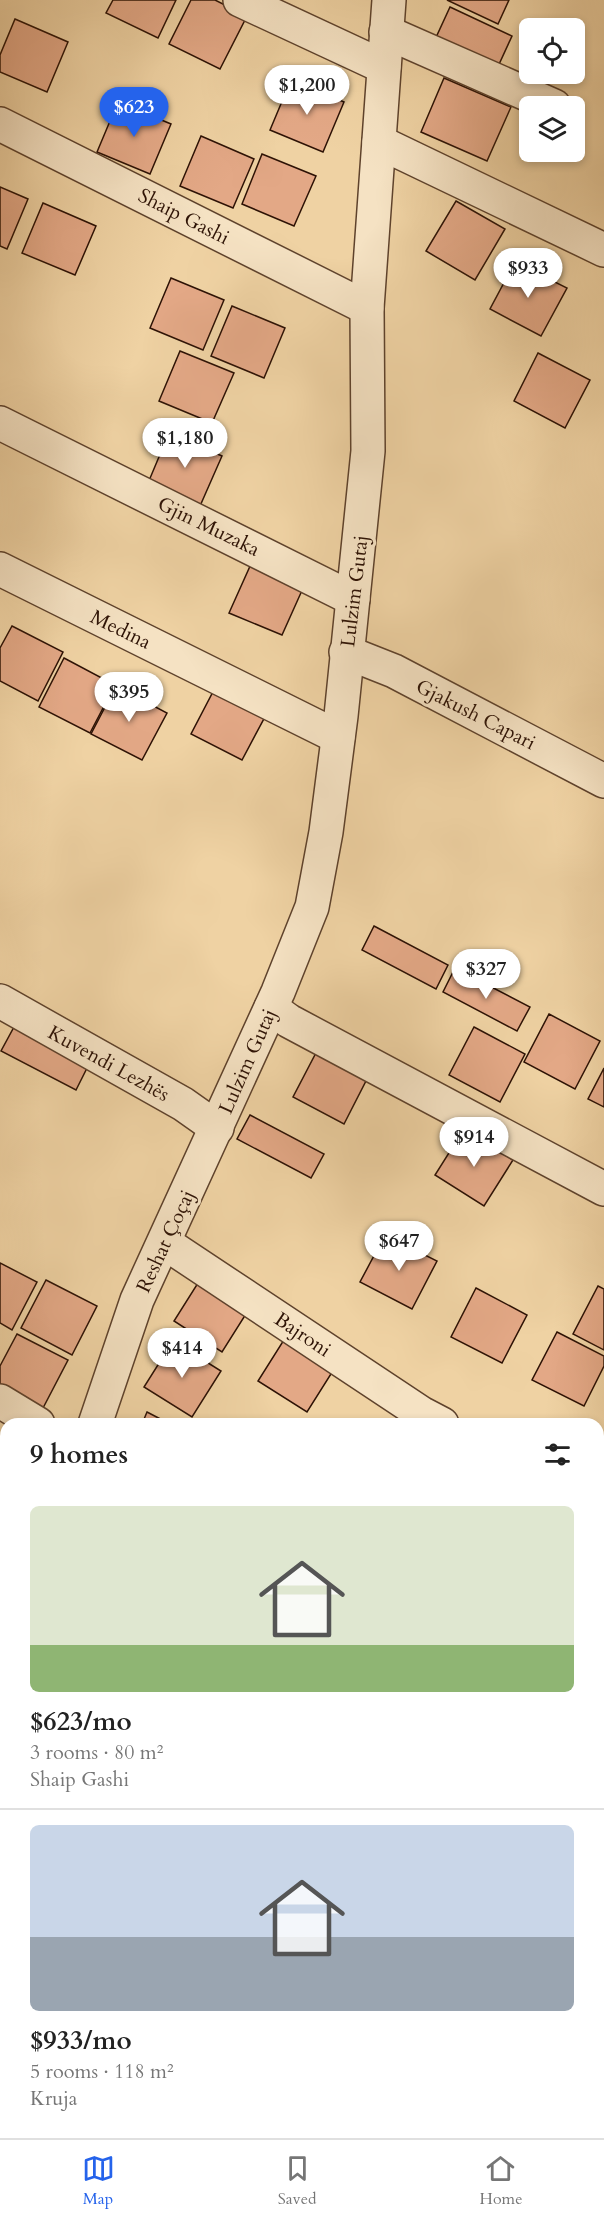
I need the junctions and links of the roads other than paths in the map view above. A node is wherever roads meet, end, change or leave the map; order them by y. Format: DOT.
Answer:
graph roads {
  1 [pos="240,0"];
  2 [pos="389,0"];
  3 [pos="387,32"];
  4 [pos="384,67"];
  5 [pos="531,96"];
  6 [pos="0,124"];
  7 [pos="379,142"];
  8 [pos="604,250"];
  9 [pos="367,308"];
  10 [pos="0,423"];
  11 [pos="0,569"];
  12 [pos="353,599"];
  13 [pos="346,652"];
  14 [pos="338,737"];
  15 [pos="604,781"];
  16 [pos="0,1001"];
  17 [pos="271,1008"];
  18 [pos="217,1128"];
  19 [pos="604,1189"];
  20 [pos="165,1243"];
  21 [pos="0,1401"];
  22 [pos="28,1418"];
  23 [pos="96,1418"];
  24 [pos="431,1418"];
  1 -- 4 [label="street"];
  2 -- 3 [label="street, Lulzim Gutaj"];
  3 -- 4 [label="street, Lulzim Gutaj"];
  3 -- 5 [label="street"];
  4 -- 7 [label="street, Lulzim Gutaj"];
  6 -- 9 [label="street, Shaip Gashi"];
  7 -- 8 [label="street"];
  7 -- 9 [label="street, Lulzim Gutaj"];
  9 -- 12 [label="street, Lulzim Gutaj"];
  10 -- 12 [label="street, Gjin Muzaka"];
  11 -- 14 [label="street, Medina"];
  12 -- 13 [label="street, Lulzim Gutaj"];
  13 -- 14 [label="street, Lulzim Gutaj"];
  13 -- 15 [label="street, Gjakush Capari"];
  14 -- 17 [label="street, Lulzim Gutaj"];
  16 -- 18 [label="street, Kuvendi Lezhës"];
  17 -- 18 [label="street, Lulzim Gutaj"];
  17 -- 19 [label="street"];
  18 -- 20 [label="street, Reshat Çoçaj"];
  20 -- 23 [label="street, Reshat Çoçaj"];
  20 -- 24 [label="street, Bajroni"];
  21 -- 22 [label="street"];
}
